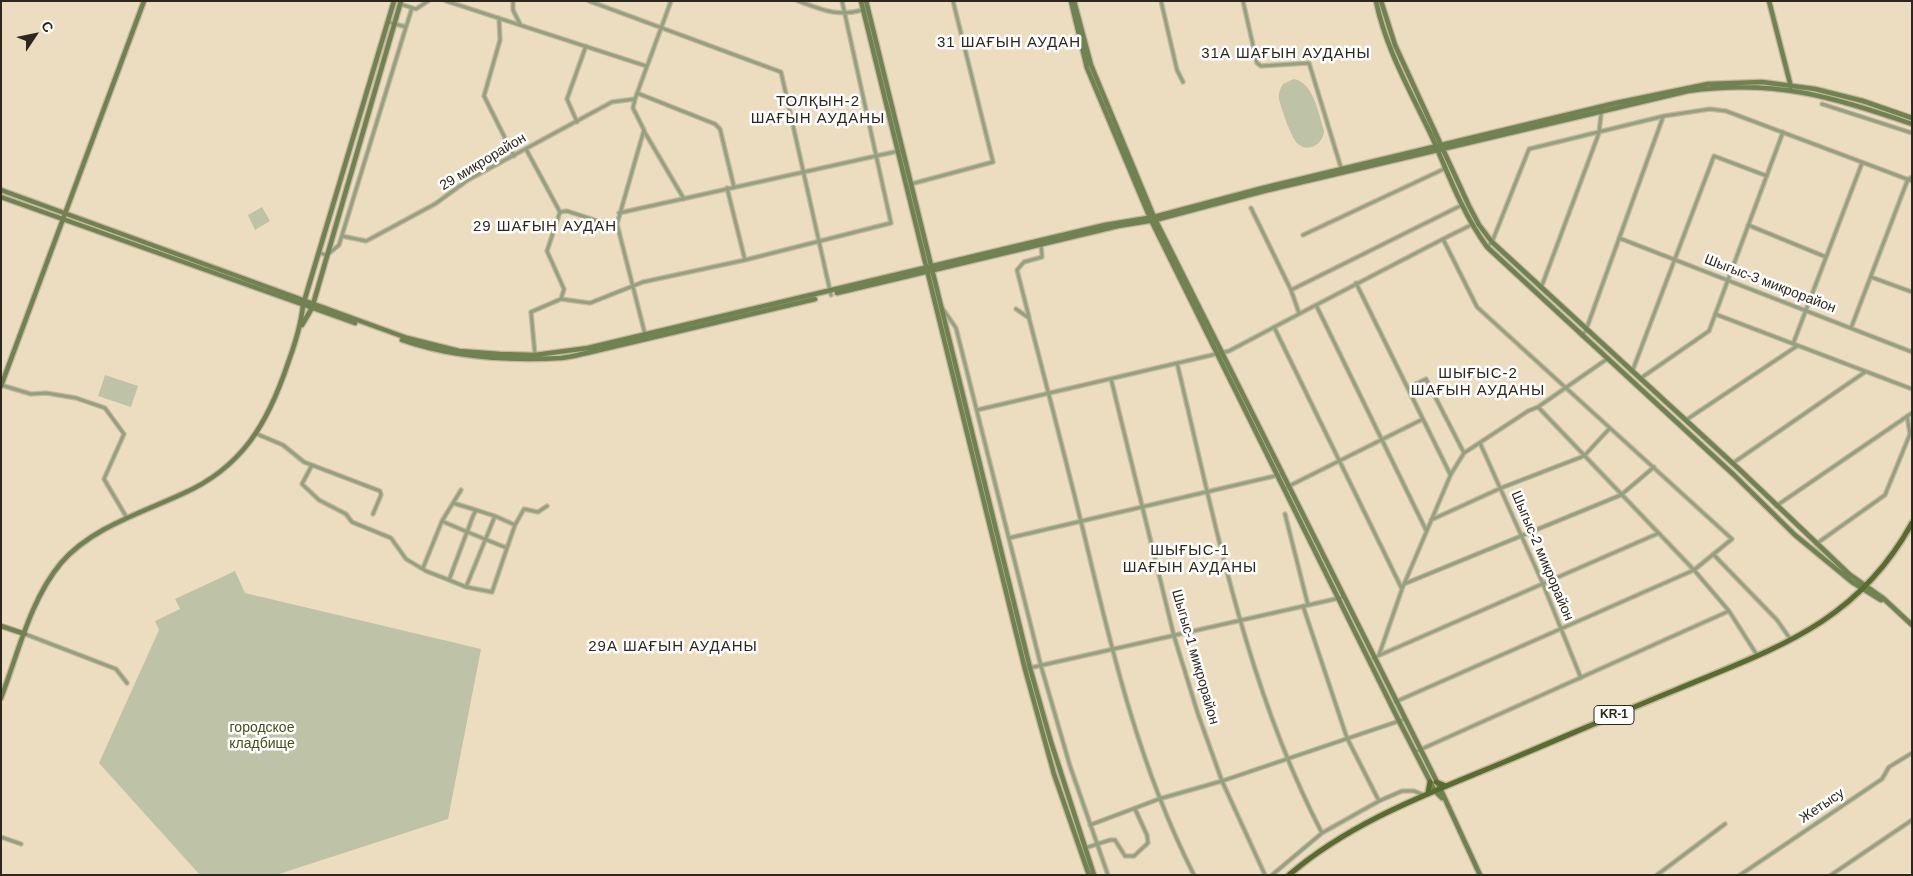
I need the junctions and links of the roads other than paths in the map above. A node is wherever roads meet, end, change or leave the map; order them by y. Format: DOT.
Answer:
graph roads {
  1 [pos="144,1"];
  2 [pos="394,1"];
  3 [pos="428,1"];
  4 [pos="446,1"];
  5 [pos="513,1"];
  6 [pos="589,1"];
  7 [pos="671,1"];
  8 [pos="798,1"];
  9 [pos="842,1"];
  10 [pos="861,1"];
  11 [pos="866,1"];
  12 [pos="953,1"];
  13 [pos="1072,1"];
  14 [pos="1161,1"];
  15 [pos="1243,1"];
  16 [pos="1376,1"];
  17 [pos="1381,1"];
  18 [pos="1769,1"];
  19 [pos="400,3"];
  20 [pos="412,8"];
  21 [pos="863,10"];
  22 [pos="846,15"];
  23 [pos="499,18"];
  24 [pos="388,22"];
  25 [pos="394,24"];
  26 [pos="520,25"];
  27 [pos="406,27"];
  28 [pos="661,28"];
  29 [pos="586,46"];
  30 [pos="646,66"];
  31 [pos="879,66"];
  32 [pos="1183,82"];
  33 [pos="1791,88"];
  34 [pos="637,93"];
  35 [pos="635,98"];
  36 [pos="1822,104"];
  37 [pos="1602,109"];
  38 [pos="1664,116"];
  39 [pos="1912,118"];
  40 [pos="577,122"];
  41 [pos="1912,124"];
  42 [pos="644,130"];
  43 [pos="1783,132"];
  44 [pos="1599,133"];
  45 [pos="1912,133"];
  46 [pos="1440,147"];
  47 [pos="526,148"];
  48 [pos="900,150"];
  49 [pos="514,156"];
  50 [pos="876,156"];
  51 [pos="1862,163"];
  52 [pos="1446,168"];
  53 [pos="1342,171"];
  54 [pos="803,172"];
  55 [pos="1767,176"];
  56 [pos="1910,179"];
  57 [pos="908,184"];
  58 [pos="734,187"];
  59 [pos="727,188"];
  60 [pos="1,190"];
  61 [pos="1,197"];
  62 [pos="684,199"];
  63 [pos="1462,205"];
  64 [pos="1251,208"];
  65 [pos="560,212"];
  66 [pos="65,213"];
  67 [pos="618,213"];
  68 [pos="1153,219"];
  69 [pos="62,220"];
  70 [pos="617,224"];
  71 [pos="1471,225"];
  72 [pos="1748,225"];
  73 [pos="1303,235"];
  74 [pos="342,236"];
  75 [pos="1619,238"];
  76 [pos="1443,239"];
  77 [pos="820,241"];
  78 [pos="1492,242"];
  79 [pos="1041,244"];
  80 [pos="1487,247"];
  81 [pos="318,253"];
  82 [pos="327,255"];
  83 [pos="1826,257"];
  84 [pos="745,260"];
  85 [pos="1674,260"];
  86 [pos="932,269"];
  87 [pos="926,270"];
  88 [pos="1871,277"];
  89 [pos="1728,280"];
  90 [pos="1356,283"];
  91 [pos="633,286"];
  92 [pos="1540,288"];
  93 [pos="1291,290"];
  94 [pos="1912,292"];
  95 [pos="831,293"];
  96 [pos="561,299"];
  97 [pos="304,303"];
  98 [pos="935,303"];
  99 [pos="1316,305"];
  100 [pos="312,306"];
  101 [pos="941,306"];
  102 [pos="1016,309"];
  103 [pos="1806,310"];
  104 [pos="1299,313"];
  105 [pos="1715,314"];
  106 [pos="1029,318"];
  107 [pos="301,326"];
  108 [pos="1274,327"];
  109 [pos="1851,328"];
  110 [pos="1586,330"];
  111 [pos="646,336"];
  112 [pos="1582,336"];
  113 [pos="1793,344"];
  114 [pos="1797,345"];
  115 [pos="1912,352"];
  116 [pos="1219,353"];
  117 [pos="535,356"];
  118 [pos="1607,359"];
  119 [pos="1177,362"];
  120 [pos="1865,371"];
  121 [pos="1632,372"];
  122 [pos="1111,379"];
  123 [pos="1640,379"];
  124 [pos="1,386"];
  125 [pos="1565,387"];
  126 [pos="1408,388"];
  127 [pos="1912,389"];
  128 [pos="1048,394"];
  129 [pos="1538,407"];
  130 [pos="977,410"];
  131 [pos="1912,413"];
  132 [pos="1907,416"];
  133 [pos="1423,419"];
  134 [pos="1685,421"];
  135 [pos="1610,428"];
  136 [pos="257,434"];
  137 [pos="1382,440"];
  138 [pos="1480,443"];
  139 [pos="1464,453"];
  140 [pos="1584,456"];
  141 [pos="1339,462"];
  142 [pos="1733,463"];
  143 [pos="312,465"];
  144 [pos="1654,468"];
  145 [pos="1740,470"];
  146 [pos="1451,474"];
  147 [pos="1281,475"];
  148 [pos="1734,475"];
  149 [pos="1287,487"];
  150 [pos="1501,488"];
  151 [pos="461,490"];
  152 [pos="1208,492"];
  153 [pos="1620,495"];
  154 [pos="453,503"];
  155 [pos="547,506"];
  156 [pos="1144,507"];
  157 [pos="1776,507"];
  158 [pos="476,510"];
  159 [pos="373,514"];
  160 [pos="1285,514"];
  161 [pos="495,516"];
  162 [pos="127,518"];
  163 [pos="1430,520"];
  164 [pos="442,521"];
  165 [pos="1081,522"];
  166 [pos="1912,523"];
  167 [pos="515,525"];
  168 [pos="1426,530"];
  169 [pos="468,533"];
  170 [pos="1659,533"];
  171 [pos="1522,536"];
  172 [pos="1009,538"];
  173 [pos="485,539"];
  174 [pos="1816,544"];
  175 [pos="507,548"];
  176 [pos="1713,554"];
  177 [pos="423,568"];
  178 [pos="1694,570"];
  179 [pos="1004,574"];
  180 [pos="449,580"];
  181 [pos="1404,584"];
  182 [pos="1543,584"];
  183 [pos="466,588"];
  184 [pos="1864,588"];
  185 [pos="1402,589"];
  186 [pos="1342,598"];
  187 [pos="1308,605"];
  188 [pos="1303,606"];
  189 [pos="1729,611"];
  190 [pos="1240,620"];
  191 [pos="1912,624"];
  192 [pos="1,626"];
  193 [pos="1561,629"];
  194 [pos="25,634"];
  195 [pos="1174,636"];
  196 [pos="1791,640"];
  197 [pos="1112,650"];
  198 [pos="1380,655"];
  199 [pos="1758,656"];
  200 [pos="1371,659"];
  201 [pos="1041,666"];
  202 [pos="1028,669"];
  203 [pos="1581,678"];
  204 [pos="127,683"];
  205 [pos="1,698"];
  206 [pos="1394,703"];
  207 [pos="1405,719"];
  208 [pos="1399,721"];
  209 [pos="1348,738"];
  210 [pos="1417,750"];
  211 [pos="1912,753"];
  212 [pos="1286,759"];
  213 [pos="1222,781"];
  214 [pos="1433,782"];
  215 [pos="1446,786"];
  216 [pos="1437,790"];
  217 [pos="1426,795"];
  218 [pos="1159,799"];
  219 [pos="1379,801"];
  220 [pos="1135,809"];
  221 [pos="1912,820"];
  222 [pos="1725,824"];
  223 [pos="1090,825"];
  224 [pos="1322,833"];
  225 [pos="1,837"];
  226 [pos="21,844"];
  227 [pos="1097,844"];
  228 [pos="1082,849"];
  229 [pos="1089,875"];
  230 [pos="1094,875"];
  231 [pos="1108,875"];
  232 [pos="1194,875"];
  233 [pos="1265,875"];
  234 [pos="1272,875"];
  235 [pos="1289,875"];
  236 [pos="1480,875"];
  237 [pos="1657,875"];
  238 [pos="1740,875"];
  239 [pos="1830,875"];
  1 -- 66 [label="main road"];
  2 -- 24 [label="main road"];
  3 -- 20 [label="street"];
  4 -- 23 [label="street"];
  5 -- 26 [label="street"];
  6 -- 28 [label="street"];
  7 -- 28 [label="street"];
  8 -- 22 [label="street"];
  9 -- 22 [label="street"];
  10 -- 21 [label="main road"];
  11 -- 31 [label="main road"];
  12 -- 57 [label="street"];
  13 -- 68 [label="main road"];
  14 -- 32 [label="street"];
  15 -- 53 [label="street"];
  16 -- 46 [label="main road"];
  17 -- 46 [label="main road"];
  18 -- 33 [label="main road"];
  19 -- 20 [label="street"];
  19 -- 25 [label="main road"];
  20 -- 27 [label="street"];
  21 -- 22 [label="street"];
  21 -- 31 [label="main road"];
  22 -- 50 [label="street"];
  23 -- 26 [label="street"];
  23 -- 49 [label="street"];
  24 -- 25 [label="street"];
  24 -- 81 [label="main road"];
  25 -- 27 [label="street"];
  25 -- 82 [label="main road"];
  26 -- 29 [label="street"];
  27 -- 74 [label="street"];
  28 -- 30 [label="street"];
  28 -- 54 [label="street"];
  29 -- 30 [label="street"];
  29 -- 40 [label="street"];
  30 -- 34 [label="street"];
  31 -- 48 [label="main road"];
  33 -- 37 [label="main road"];
  33 -- 39 [label="main road"];
  33 -- 41 [label="main road"];
  34 -- 35 [label="street"];
  34 -- 58 [label="street"];
  35 -- 40 [label="street, 29 микрорайон"];
  35 -- 42 [label="street"];
  36 -- 45 [label="street"];
  37 -- 44 [label="street"];
  37 -- 46 [label="main road"];
  38 -- 43 [label="street"];
  38 -- 44 [label="street"];
  38 -- 75 [label="street"];
  40 -- 47 [label="street, 29 микрорайон"];
  42 -- 62 [label="street"];
  42 -- 67 [label="street"];
  43 -- 51 [label="street"];
  43 -- 55 [label="street"];
  44 -- 78 [label="street"];
  44 -- 92 [label="street"];
  46 -- 52 [label="main road"];
  46 -- 53 [label="main road"];
  46 -- 78 [label="main road"];
  47 -- 49 [label="street, 29 микрорайон"];
  47 -- 65 [label="street"];
  48 -- 50 [label="street"];
  48 -- 57 [label="main road"];
  49 -- 74 [label="street, 29 микрорайон"];
  50 -- 54 [label="street"];
  50 -- 77 [label="street"];
  51 -- 56 [label="street"];
  51 -- 83 [label="street"];
  52 -- 63 [label="main road"];
  52 -- 73 [label="street"];
  53 -- 68 [label="main road"];
  54 -- 58 [label="street"];
  54 -- 77 [label="street"];
  55 -- 72 [label="street"];
  55 -- 85 [label="street"];
  56 -- 88 [label="street"];
  57 -- 86 [label="main road"];
  57 -- 87 [label="main road"];
  58 -- 59 [label="street"];
  59 -- 62 [label="street"];
  59 -- 84 [label="street"];
  60 -- 66 [label="main road"];
  61 -- 69 [label="main road"];
  62 -- 67 [label="street"];
  63 -- 71 [label="main road"];
  63 -- 93 [label="street"];
  64 -- 93 [label="street"];
  65 -- 70 [label="street"];
  65 -- 96 [label="street"];
  66 -- 69 [label="main road"];
  66 -- 97 [label="main road"];
  67 -- 70 [label="street"];
  68 -- 79 [label="main road"];
  68 -- 86 [label="main road"];
  68 -- 116 [label="main road"];
  69 -- 97 [label="main road"];
  69 -- 124 [label="main road"];
  70 -- 91 [label="street"];
  71 -- 76 [label="street"];
  71 -- 80 [label="main road"];
  72 -- 83 [label="street"];
  72 -- 89 [label="street"];
  74 -- 82 [label="street"];
  75 -- 85 [label="street, Шыгыс-3 микрорайон"];
  75 -- 110 [label="street"];
  76 -- 90 [label="street"];
  76 -- 125 [label="street"];
  77 -- 84 [label="street"];
  77 -- 95 [label="street"];
  78 -- 80 [label="street"];
  78 -- 92 [label="main road"];
  79 -- 86 [label="main road"];
  79 -- 106 [label="street"];
  80 -- 112 [label="main road"];
  81 -- 82 [label="street"];
  81 -- 97 [label="main road"];
  82 -- 100 [label="main road"];
  83 -- 103 [label="street"];
  84 -- 91 [label="street"];
  85 -- 89 [label="street, Шыгыс-3 микрорайон"];
  85 -- 121 [label="street"];
  86 -- 87 [label="main road"];
  86 -- 101 [label="main road"];
  87 -- 95 [label="main road"];
  87 -- 98 [label="main road"];
  88 -- 94 [label="street"];
  88 -- 109 [label="street"];
  89 -- 103 [label="street, Шыгыс-3 микрорайон"];
  89 -- 105 [label="street"];
  90 -- 99 [label="street"];
  90 -- 126 [label="street"];
  91 -- 96 [label="street"];
  91 -- 111 [label="street"];
  92 -- 110 [label="main road"];
  93 -- 104 [label="street"];
  95 -- 111 [label="main road"];
  96 -- 117 [label="street"];
  97 -- 100 [label="main road"];
  97 -- 107 [label="main road"];
  98 -- 101 [label="street"];
  98 -- 179 [label="main road"];
  99 -- 104 [label="street"];
  99 -- 137 [label="street"];
  100 -- 107 [label="main road"];
  100 -- 117 [label="main road"];
  101 -- 130 [label="street"];
  101 -- 179 [label="main road"];
  102 -- 106 [label="street"];
  103 -- 109 [label="street, Шыгыс-3 микрорайон"];
  103 -- 113 [label="street"];
  104 -- 108 [label="street"];
  105 -- 113 [label="street"];
  105 -- 123 [label="street"];
  106 -- 128 [label="street"];
  107 -- 136 [label="main road"];
  108 -- 116 [label="street"];
  108 -- 141 [label="street"];
  109 -- 115 [label="street, Шыгыс-3 микрорайон"];
  110 -- 112 [label="street"];
  110 -- 121 [label="main road"];
  111 -- 117 [label="main road"];
  112 -- 118 [label="main road"];
  113 -- 114 [label="street"];
  114 -- 120 [label="street"];
  114 -- 134 [label="street"];
  116 -- 119 [label="street"];
  116 -- 147 [label="main road"];
  118 -- 125 [label="street"];
  118 -- 148 [label="main road"];
  119 -- 122 [label="street"];
  119 -- 152 [label="street"];
  120 -- 127 [label="street"];
  120 -- 142 [label="street"];
  121 -- 123 [label="main road"];
  122 -- 128 [label="street"];
  122 -- 156 [label="street, Шыгыс-1 микрорайон"];
  123 -- 134 [label="main road"];
  124 -- 162 [label="street"];
  125 -- 129 [label="street"];
  125 -- 135 [label="street"];
  126 -- 133 [label="street"];
  126 -- 139 [label="street"];
  128 -- 130 [label="street"];
  128 -- 165 [label="street"];
  129 -- 138 [label="street"];
  129 -- 140 [label="street"];
  130 -- 172 [label="street"];
  131 -- 132 [label="street"];
  132 -- 157 [label="street"];
  132 -- 174 [label="street"];
  133 -- 137 [label="street"];
  133 -- 146 [label="street"];
  134 -- 142 [label="main road"];
  135 -- 140 [label="street"];
  135 -- 144 [label="street"];
  136 -- 143 [label="street"];
  136 -- 162 [label="main road"];
  137 -- 141 [label="street"];
  137 -- 168 [label="street"];
  138 -- 139 [label="street"];
  138 -- 150 [label="street, Шыгыс-2 микрорайон"];
  139 -- 146 [label="street"];
  140 -- 150 [label="street"];
  140 -- 153 [label="street"];
  141 -- 149 [label="street"];
  141 -- 185 [label="street"];
  142 -- 145 [label="main road"];
  143 -- 159 [label="street"];
  143 -- 177 [label="street"];
  144 -- 153 [label="street"];
  144 -- 176 [label="street"];
  145 -- 148 [label="main road"];
  145 -- 157 [label="main road"];
  146 -- 163 [label="street"];
  147 -- 149 [label="main road"];
  147 -- 152 [label="street"];
  148 -- 184 [label="main road"];
  149 -- 186 [label="main road"];
  150 -- 163 [label="street"];
  150 -- 171 [label="street, Шыгыс-2 микрорайон"];
  151 -- 154 [label="street"];
  152 -- 156 [label="street"];
  152 -- 190 [label="street"];
  153 -- 170 [label="street"];
  153 -- 171 [label="street"];
  154 -- 158 [label="street"];
  154 -- 164 [label="street"];
  155 -- 167 [label="street"];
  156 -- 165 [label="street"];
  156 -- 195 [label="street, Шыгыс-1 микрорайон"];
  157 -- 174 [label="main road"];
  158 -- 161 [label="street"];
  158 -- 169 [label="street"];
  160 -- 187 [label="street"];
  161 -- 167 [label="street"];
  161 -- 173 [label="street"];
  162 -- 194 [label="main road"];
  163 -- 168 [label="street"];
  164 -- 169 [label="street"];
  164 -- 177 [label="street"];
  165 -- 172 [label="street"];
  165 -- 197 [label="street"];
  166 -- 184 [label="main road, KR-1"];
  167 -- 175 [label="street"];
  168 -- 181 [label="street"];
  169 -- 173 [label="street"];
  169 -- 180 [label="street"];
  170 -- 178 [label="street"];
  170 -- 182 [label="street"];
  171 -- 181 [label="street"];
  171 -- 182 [label="street, Шыгыс-2 микрорайон"];
  172 -- 201 [label="street"];
  173 -- 175 [label="street"];
  173 -- 183 [label="street"];
  174 -- 184 [label="main road"];
  175 -- 183 [label="street"];
  176 -- 178 [label="street"];
  176 -- 196 [label="street"];
  177 -- 180 [label="street"];
  178 -- 189 [label="street"];
  178 -- 193 [label="street"];
  179 -- 202 [label="main road"];
  180 -- 183 [label="street"];
  181 -- 185 [label="street"];
  182 -- 193 [label="street, Шыгыс-2 микрорайон"];
  182 -- 198 [label="street"];
  184 -- 191 [label="main road"];
  184 -- 196 [label="main road, KR-1"];
  185 -- 198 [label="street"];
  186 -- 187 [label="street"];
  186 -- 200 [label="main road"];
  187 -- 188 [label="street"];
  188 -- 190 [label="street"];
  188 -- 209 [label="street"];
  189 -- 199 [label="street"];
  189 -- 203 [label="street"];
  190 -- 195 [label="street"];
  190 -- 212 [label="street"];
  192 -- 194 [label="main road"];
  193 -- 203 [label="street, Шыгыс-2 микрорайон"];
  193 -- 206 [label="street"];
  194 -- 204 [label="street"];
  194 -- 205 [label="main road"];
  195 -- 197 [label="street"];
  195 -- 213 [label="street, Шыгыс-1 микрорайон"];
  196 -- 199 [label="main road, KR-1"];
  197 -- 201 [label="street"];
  197 -- 218 [label="street"];
  198 -- 200 [label="street"];
  199 -- 215 [label="main road, KR-1"];
  200 -- 206 [label="main road"];
  201 -- 202 [label="street"];
  201 -- 223 [label="street"];
  202 -- 228 [label="main road"];
  203 -- 210 [label="street"];
  206 -- 207 [label="main road"];
  206 -- 208 [label="main road"];
  207 -- 208 [label="street"];
  207 -- 210 [label="main road"];
  208 -- 209 [label="street"];
  208 -- 210 [label="main road"];
  209 -- 212 [label="street"];
  209 -- 219 [label="street"];
  210 -- 214 [label="main road"];
  211 -- 238 [label="street, Жетысу"];
  212 -- 213 [label="street"];
  212 -- 224 [label="street"];
  213 -- 218 [label="street"];
  213 -- 233 [label="street, Шыгыс-1 микрорайон"];
  214 -- 215 [label="main road"];
  214 -- 216 [label="main road"];
  214 -- 217 [label="main road"];
  215 -- 216 [label="main road, KR-1"];
  216 -- 217 [label="main road, KR-1"];
  216 -- 236 [label="main road"];
  217 -- 219 [label="street"];
  217 -- 235 [label="main road, KR-1"];
  218 -- 220 [label="street"];
  218 -- 232 [label="street"];
  219 -- 224 [label="street"];
  220 -- 223 [label="street"];
  220 -- 227 [label="street"];
  221 -- 239 [label="street"];
  222 -- 237 [label="street"];
  223 -- 227 [label="street"];
  224 -- 234 [label="street"];
  225 -- 226 [label="street"];
  227 -- 228 [label="street"];
  227 -- 231 [label="street"];
  228 -- 229 [label="main road"];
  228 -- 230 [label="main road"];
}
